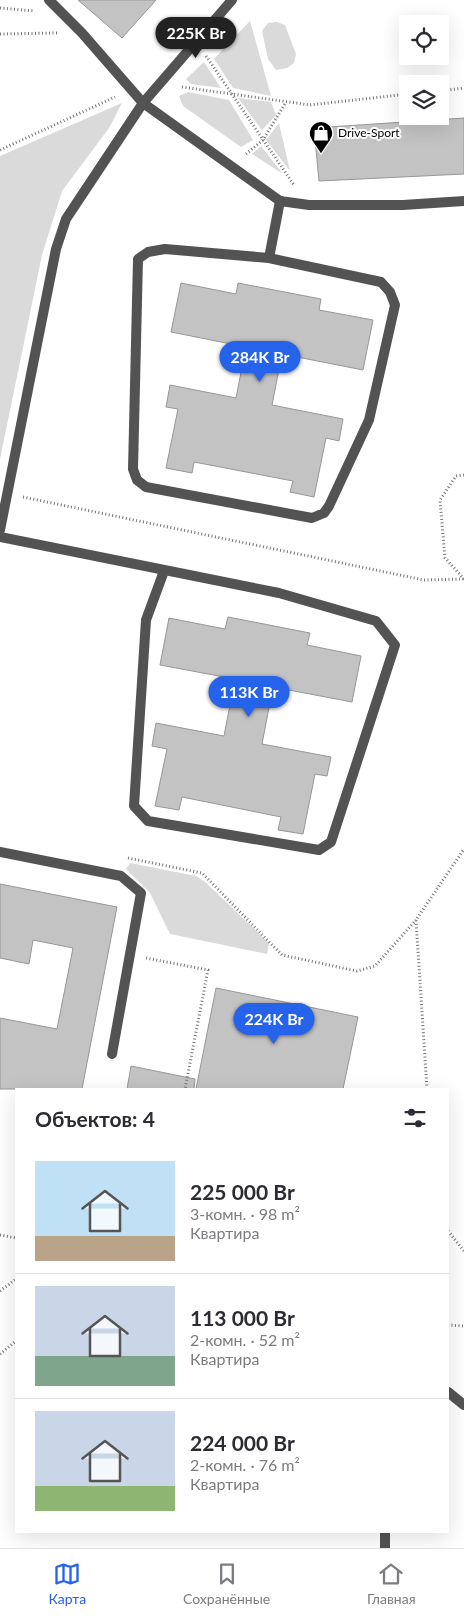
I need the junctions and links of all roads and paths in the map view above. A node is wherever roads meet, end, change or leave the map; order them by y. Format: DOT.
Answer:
graph roads {
  1 [pos="49,0"];
  2 [pos="232,0"];
  3 [pos="0,8"];
  4 [pos="62,13"];
  5 [pos="82,33"];
  6 [pos="0,34"];
  7 [pos="196,41"];
  8 [pos="159,83"];
  9 [pos="464,88"];
  10 [pos="130,90"];
  11 [pos="449,90"];
  12 [pos="234,94"];
  13 [pos="399,95"];
  14 [pos="286,102"];
  15 [pos="143,104"];
  16 [pos="263,140"];
  17 [pos="0,150"];
  18 [pos="230,167"];
  19 [pos="280,201"];
  20 [pos="464,201"];
  21 [pos="309,205"];
  22 [pos="269,258"];
  23 [pos="464,475"];
  24 [pos="7,494"];
  25 [pos="0,530"];
  26 [pos="0,537"];
  27 [pos="164,570"];
  28 [pos="464,579"];
  29 [pos="464,849"];
  30 [pos="0,852"];
  31 [pos="125,857"];
  32 [pos="416,920"];
  33 [pos="130,955"];
  34 [pos="112,1054"];
  35 [pos="185,1088"];
  36 [pos="427,1088"];
  37 [pos="449,1233"];
  38 [pos="0,1235"];
  39 [pos="15,1238"];
  40 [pos="464,1251"];
  41 [pos="15,1280"];
  42 [pos="0,1291"];
  43 [pos="449,1325"];
  44 [pos="464,1326"];
  45 [pos="15,1342"];
  46 [pos="0,1354"];
  47 [pos="449,1393"];
  48 [pos="464,1405"];
  49 [pos="385,1533"];
  50 [pos="385,1548"];
  1 -- 4 [label="street"];
  2 -- 7 [label="street"];
  3 -- 4 [label="path"];
  4 -- 5 [label="street"];
  5 -- 6 [label="path"];
  5 -- 10 [label="street"];
  7 -- 8 [label="street"];
  7 -- 12 [label="path"];
  8 -- 12 [label="path"];
  8 -- 15 [label="street"];
  9 -- 11 [label="path"];
  10 -- 15 [label="street"];
  10 -- 17 [label="path"];
  12 -- 14 [label="path"];
  12 -- 16 [label="path"];
  13 -- 14 [label="path"];
  14 -- 16 [label="path"];
  15 -- 18 [label="street"];
  15 -- 24 [label="street"];
  16 -- 18 [label="path"];
  16 -- 21 [label="path"];
  18 -- 19 [label="street"];
  19 -- 21 [label="street"];
  19 -- 22 [label="street"];
  20 -- 21 [label="street"];
  22 -- 22 [label="street"];
  23 -- 28 [label="path"];
  24 -- 25 [label="street"];
  24 -- 28 [label="path"];
  26 -- 27 [label="street"];
  27 -- 27 [label="street"];
  29 -- 32 [label="path"];
  30 -- 33 [label="street"];
  31 -- 32 [label="path"];
  32 -- 36 [label="path"];
  33 -- 34 [label="street"];
  33 -- 35 [label="path"];
  37 -- 40 [label="path"];
  38 -- 39 [label="path"];
  41 -- 42 [label="path"];
  43 -- 44 [label="path"];
  45 -- 46 [label="path"];
  47 -- 48 [label="street"];
  49 -- 50 [label="street"];
}
